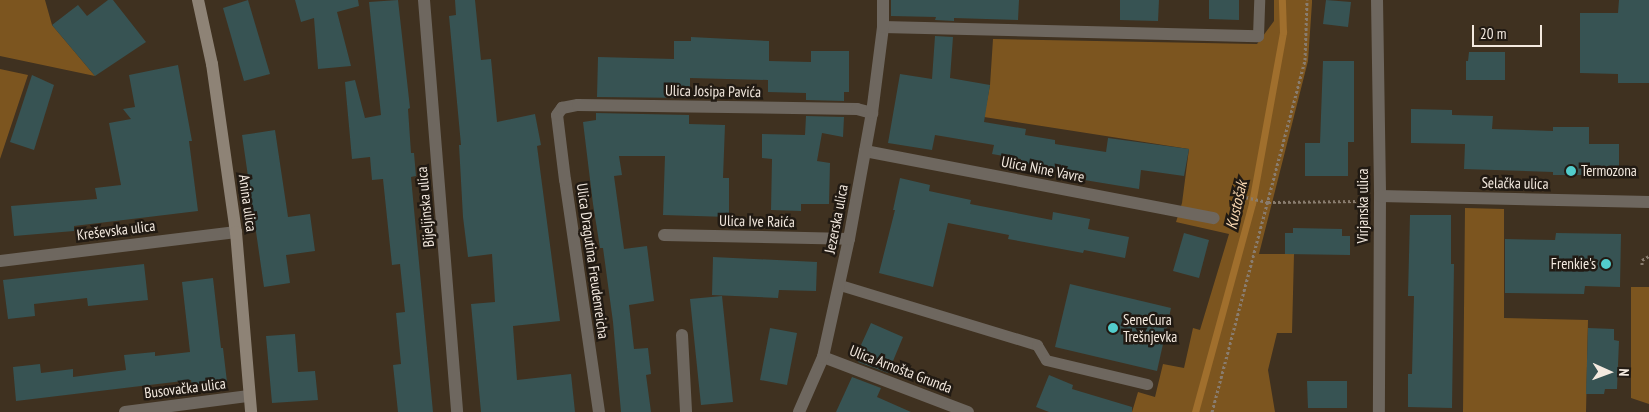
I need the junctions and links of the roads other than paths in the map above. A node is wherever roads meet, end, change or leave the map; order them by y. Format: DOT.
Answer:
graph roads {
  1 [pos="198,0"];
  2 [pos="424,0"];
  3 [pos="883,0"];
  4 [pos="1259,0"];
  5 [pos="1377,0"];
  6 [pos="883,27"];
  7 [pos="1258,36"];
  8 [pos="872,113"];
  9 [pos="558,115"];
  10 [pos="865,151"];
  11 [pos="1374,198"];
  12 [pos="1649,202"];
  13 [pos="1214,218"];
  14 [pos="236,232"];
  15 [pos="664,235"];
  16 [pos="849,239"];
  17 [pos="0,261"];
  18 [pos="840,284"];
  19 [pos="682,335"];
  20 [pos="823,357"];
  21 [pos="1147,384"];
  22 [pos="249,396"];
  23 [pos="125,412"];
  24 [pos="251,412"];
  25 [pos="457,412"];
  26 [pos="599,412"];
  27 [pos="686,412"];
  28 [pos="799,412"];
  29 [pos="968,412"];
  30 [pos="1378,412"];
  1 -- 14 [label="street, Anina ulica"];
  2 -- 25 [label="street, Bijeljinska ulica"];
  3 -- 6 [label="street, Jezerska ulica"];
  4 -- 7 [label="lane"];
  5 -- 11 [label="street, Virjanska ulica"];
  6 -- 7 [label="street"];
  6 -- 8 [label="street, Jezerska ulica"];
  8 -- 9 [label="street, Ulica Josipa Pavića"];
  8 -- 10 [label="street, Jezerska ulica"];
  9 -- 26 [label="street, Ulica Dragutina Freudenreicha"];
  10 -- 13 [label="street, Ulica Nine Vavre"];
  10 -- 16 [label="street, Jezerska ulica"];
  11 -- 12 [label="street, Selačka ulica"];
  11 -- 30 [label="street, Virjanska ulica"];
  14 -- 17 [label="street, Kreševska ulica"];
  14 -- 22 [label="street, Anina ulica"];
  15 -- 16 [label="street, Ulica Ive Raića"];
  16 -- 18 [label="street, Jezerska ulica"];
  18 -- 20 [label="street, Jezerska ulica"];
  18 -- 21 [label="lane"];
  19 -- 27 [label="street"];
  20 -- 28 [label="street, Jezerska ulica"];
  20 -- 29 [label="street, Ulica Arnošta Grunda"];
  22 -- 23 [label="street, Busovačka ulica"];
  22 -- 24 [label="street, Anina ulica"];
}
